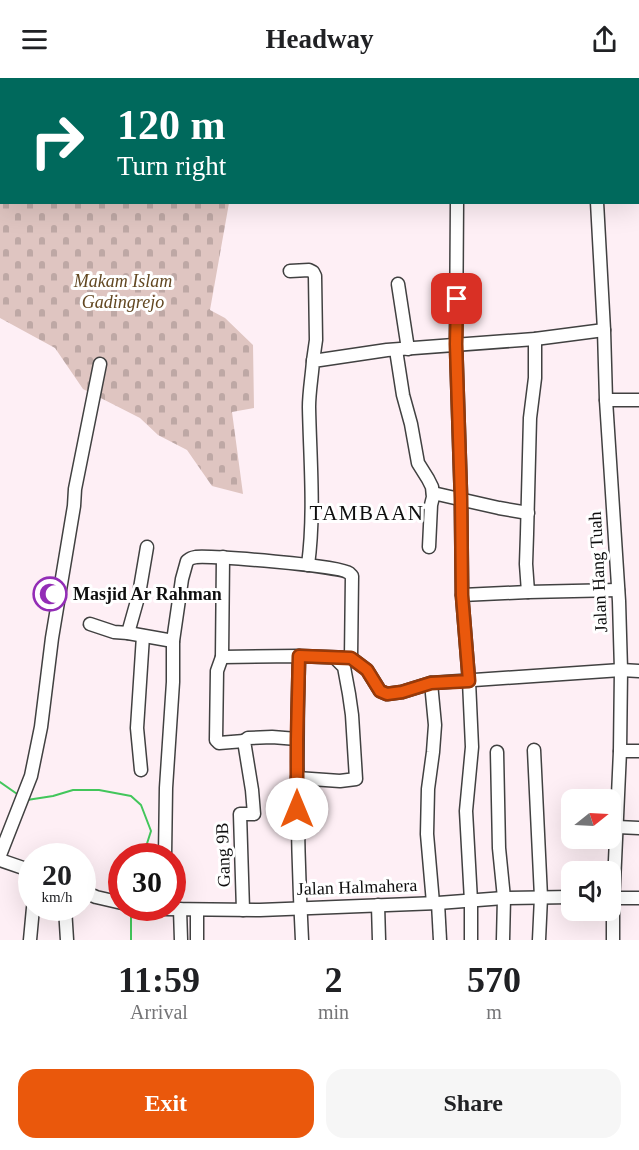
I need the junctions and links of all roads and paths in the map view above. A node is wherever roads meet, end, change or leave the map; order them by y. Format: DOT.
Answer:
graph roads {
  1 [pos="457,204"];
  2 [pos="597,204"];
  3 [pos="290,270"];
  4 [pos="398,284"];
  5 [pos="604,330"];
  6 [pos="534,339"];
  7 [pos="456,344"];
  8 [pos="402,349"];
  9 [pos="313,361"];
  10 [pos="100,364"];
  11 [pos="606,400"];
  12 [pos="639,400"];
  13 [pos="433,493"];
  14 [pos="461,499"];
  15 [pos="528,513"];
  16 [pos="147,547"];
  17 [pos="429,547"];
  18 [pos="223,557"];
  19 [pos="308,565"];
  20 [pos="618,590"];
  21 [pos="528,592"];
  22 [pos="462,595"];
  23 [pos="90,624"];
  24 [pos="128,633"];
  25 [pos="143,636"];
  26 [pos="173,641"];
  27 [pos="299,656"];
  28 [pos="222,657"];
  29 [pos="335,658"];
  30 [pos="351,658"];
  31 [pos="621,670"];
  32 [pos="639,671"];
  33 [pos="469,681"];
  34 [pos="431,683"];
  35 [pos="297,739"];
  36 [pos="244,741"];
  37 [pos="534,750"];
  38 [pos="620,751"];
  39 [pos="639,751"];
  40 [pos="497,752"];
  41 [pos="141,770"];
  42 [pos="297,778"];
  43 [pos="618,789"];
  44 [pos="621,827"];
  45 [pos="639,828"];
  46 [pos="165,843"];
  47 [pos="0,855"];
  48 [pos="0,860"];
  49 [pos="18,866"];
  50 [pos="541,897"];
  51 [pos="561,897"];
  52 [pos="504,898"];
  53 [pos="621,898"];
  54 [pos="639,898"];
  55 [pos="471,901"];
  56 [pos="435,903"];
  57 [pos="378,905"];
  58 [pos="300,908"];
  59 [pos="186,909"];
  60 [pos="197,910"];
  61 [pos="243,910"];
  62 [pos="32,921"];
  63 [pos="66,921"];
  64 [pos="181,921"];
  65 [pos="613,921"];
  66 [pos="30,940"];
  67 [pos="67,940"];
  68 [pos="182,940"];
  69 [pos="197,940"];
  70 [pos="302,940"];
  71 [pos="379,940"];
  72 [pos="440,940"];
  73 [pos="471,940"];
  74 [pos="503,940"];
  75 [pos="539,940"];
  76 [pos="613,940"];
  1 -- 7 [label="street"];
  2 -- 5 [label="street, Jalan Hang Tuah"];
  3 -- 9 [label="street"];
  4 -- 8 [label="street"];
  5 -- 6 [label="street"];
  5 -- 11 [label="street, Jalan Hang Tuah"];
  6 -- 7 [label="street"];
  6 -- 15 [label="street"];
  7 -- 8 [label="street"];
  7 -- 14 [label="street"];
  8 -- 9 [label="street"];
  8 -- 13 [label="street"];
  9 -- 19 [label="street"];
  10 -- 47 [label="street"];
  11 -- 12 [label="street"];
  11 -- 20 [label="street, Jalan Hang Tuah"];
  13 -- 14 [label="street"];
  13 -- 17 [label="street"];
  14 -- 15 [label="street"];
  14 -- 22 [label="street"];
  15 -- 21 [label="street"];
  16 -- 24 [label="street"];
  18 -- 19 [label="street"];
  18 -- 26 [label="street"];
  18 -- 28 [label="street"];
  19 -- 30 [label="street"];
  20 -- 21 [label="street"];
  20 -- 31 [label="street, Jalan Hang Tuah"];
  21 -- 22 [label="street"];
  22 -- 33 [label="street"];
  23 -- 24 [label="street"];
  24 -- 25 [label="street"];
  25 -- 26 [label="street"];
  25 -- 41 [label="street"];
  26 -- 46 [label="street"];
  27 -- 28 [label="street"];
  27 -- 29 [label="street"];
  27 -- 35 [label="street"];
  28 -- 36 [label="street"];
  29 -- 30 [label="street"];
  29 -- 42 [label="street"];
  30 -- 34 [label="street"];
  31 -- 32 [label="street"];
  31 -- 33 [label="street"];
  31 -- 38 [label="street, Jalan Hang Tuah"];
  33 -- 34 [label="street"];
  33 -- 55 [label="street"];
  34 -- 56 [label="street"];
  35 -- 36 [label="street"];
  35 -- 42 [label="street"];
  36 -- 61 [label="street, Gang 9B"];
  37 -- 50 [label="street"];
  38 -- 39 [label="street"];
  38 -- 43 [label="street, Jalan Hang Tuah"];
  40 -- 52 [label="street"];
  42 -- 58 [label="street"];
  44 -- 45 [label="street"];
  48 -- 49 [label="street"];
  50 -- 51 [label="street, Jalan Halmahera"];
  50 -- 52 [label="street, Jalan Halmahera"];
  50 -- 75 [label="street"];
  52 -- 55 [label="street, Jalan Halmahera"];
  52 -- 74 [label="street"];
  53 -- 54 [label="street"];
  55 -- 56 [label="street, Jalan Halmahera"];
  55 -- 73 [label="street"];
  56 -- 57 [label="street, Jalan Halmahera"];
  56 -- 72 [label="street"];
  57 -- 58 [label="street, Jalan Halmahera"];
  57 -- 71 [label="street"];
  58 -- 61 [label="street, Jalan Halmahera"];
  58 -- 70 [label="street"];
  59 -- 60 [label="street, Jalan Halmahera"];
  60 -- 61 [label="street, Jalan Halmahera"];
  60 -- 69 [label="street"];
  62 -- 66 [label="street"];
  63 -- 67 [label="street"];
  64 -- 68 [label="street"];
  65 -- 76 [label="street, Jalan Hang Tuah"];
}
